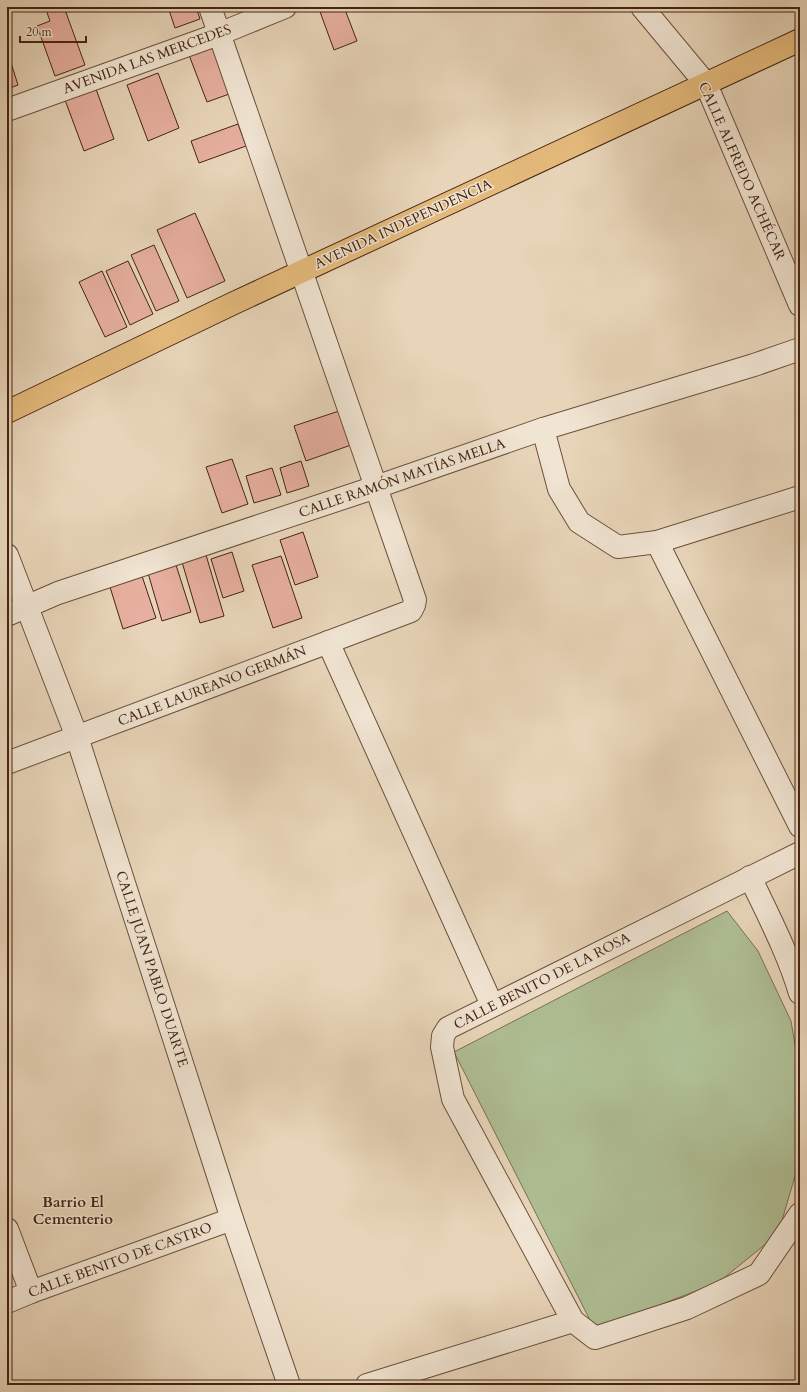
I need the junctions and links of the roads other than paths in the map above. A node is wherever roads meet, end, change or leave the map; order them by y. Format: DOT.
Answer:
graph roads {
  1 [pos="210,7"];
  2 [pos="285,7"];
  3 [pos="642,7"];
  4 [pos="219,34"];
  5 [pos="800,40"];
  6 [pos="706,84"];
  7 [pos="7,110"];
  8 [pos="301,272"];
  9 [pos="800,305"];
  10 [pos="800,349"];
  11 [pos="7,412"];
  12 [pos="543,430"];
  13 [pos="376,487"];
  14 [pos="800,497"];
  15 [pos="657,542"];
  16 [pos="7,555"];
  17 [pos="28,606"];
  18 [pos="7,615"];
  19 [pos="328,642"];
  20 [pos="77,737"];
  21 [pos="7,763"];
  22 [pos="800,826"];
  23 [pos="800,853"];
  24 [pos="750,877"];
  25 [pos="800,993"];
  26 [pos="492,1005"];
  27 [pos="800,1214"];
  28 [pos="232,1219"];
  29 [pos="7,1229"];
  30 [pos="30,1292"];
  31 [pos="7,1302"];
  32 [pos="573,1321"];
  33 [pos="289,1385"];
  34 [pos="367,1385"];
  1 -- 4 [label="street"];
  2 -- 4 [label="street, AVENIDA LAS MERCEDES"];
  3 -- 6 [label="street, CALLE ALFREDO ACHÉCAR"];
  4 -- 7 [label="street, AVENIDA LAS MERCEDES"];
  4 -- 8 [label="street"];
  5 -- 6 [label="main road, AVENIDA INDEPENDENCIA"];
  6 -- 8 [label="main road, AVENIDA INDEPENDENCIA"];
  6 -- 9 [label="street, CALLE ALFREDO ACHÉCAR"];
  8 -- 11 [label="main road, AVENIDA INDEPENDENCIA"];
  8 -- 13 [label="street"];
  10 -- 12 [label="street, CALLE RAMÓN MATÍAS MELLA"];
  12 -- 13 [label="street, CALLE RAMÓN MATÍAS MELLA"];
  12 -- 15 [label="street"];
  13 -- 17 [label="street, CALLE RAMÓN MATÍAS MELLA"];
  13 -- 19 [label="street, CALLE LAUREANO GERMÁN"];
  14 -- 15 [label="street"];
  15 -- 22 [label="street"];
  16 -- 17 [label="street, CALLE JUAN PABLO DUARTE"];
  17 -- 18 [label="street, CALLE RAMÓN MATÍAS MELLA"];
  17 -- 20 [label="street, CALLE JUAN PABLO DUARTE"];
  19 -- 20 [label="street, CALLE LAUREANO GERMÁN"];
  19 -- 26 [label="street"];
  20 -- 21 [label="street, CALLE LAUREANO GERMÁN"];
  20 -- 28 [label="street, CALLE JUAN PABLO DUARTE"];
  23 -- 24 [label="street, CALLE BENITO DE LA ROSA"];
  24 -- 25 [label="street"];
  24 -- 26 [label="street, CALLE BENITO DE LA ROSA"];
  26 -- 32 [label="street, CALLE BENITO DE LA ROSA"];
  27 -- 32 [label="street"];
  28 -- 30 [label="street, CALLE BENITO DE CASTRO"];
  28 -- 33 [label="street, CALLE JUAN PABLO DUARTE"];
  29 -- 30 [label="street"];
  30 -- 31 [label="street, CALLE BENITO DE CASTRO"];
  32 -- 34 [label="street"];
}
